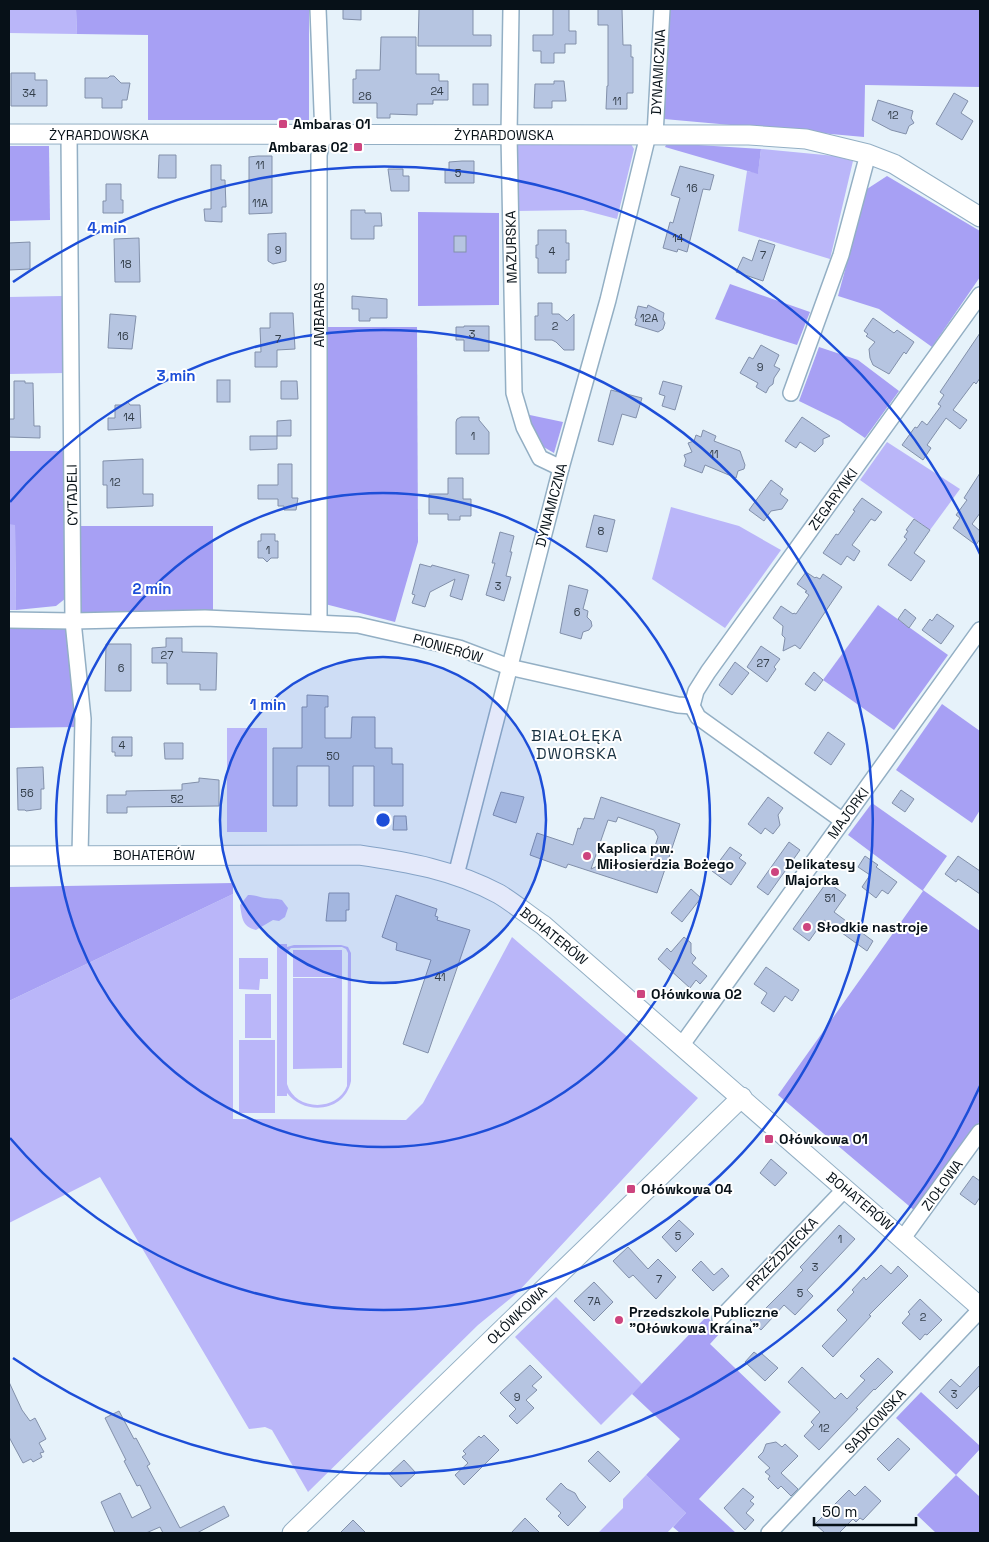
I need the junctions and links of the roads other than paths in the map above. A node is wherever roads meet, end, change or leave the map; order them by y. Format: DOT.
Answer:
graph roads {
  1 [pos="318,9"];
  2 [pos="511,9"];
  3 [pos="662,9"];
  4 [pos="9,134"];
  5 [pos="69,134"];
  6 [pos="509,135"];
  7 [pos="652,135"];
  8 [pos="323,136"];
  9 [pos="868,154"];
  10 [pos="980,217"];
  11 [pos="980,295"];
  12 [pos="791,393"];
  13 [pos="561,468"];
  14 [pos="9,620"];
  15 [pos="73,621"];
  16 [pos="319,622"];
  17 [pos="980,630"];
  18 [pos="509,667"];
  19 [pos="692,706"];
  20 [pos="842,821"];
  21 [pos="9,856"];
  22 [pos="80,856"];
  23 [pos="456,875"];
  24 [pos="681,1046"];
  25 [pos="742,1097"];
  26 [pos="980,1132"];
  27 [pos="845,1189"];
  28 [pos="903,1238"];
  29 [pos="980,1308"];
  30 [pos="720,1320"];
  31 [pos="292,1533"];
  32 [pos="769,1533"];
  1 -- 8 [label="street, AMBARAS"];
  2 -- 6 [label="street, MAZURSKA"];
  3 -- 7 [label="street, DYNAMICZNA"];
  4 -- 5 [label="street, ŻYRARDOWSKA"];
  5 -- 8 [label="street, ŻYRARDOWSKA"];
  5 -- 15 [label="street, CYTADELI"];
  6 -- 7 [label="street, ŻYRARDOWSKA"];
  6 -- 8 [label="street, ŻYRARDOWSKA"];
  6 -- 13 [label="street, MAZURSKA"];
  7 -- 9 [label="street, ŻYRARDOWSKA"];
  7 -- 13 [label="street, DYNAMICZNA"];
  8 -- 16 [label="street, AMBARAS"];
  9 -- 10 [label="street, ŻYRARDOWSKA"];
  9 -- 12 [label="street"];
  11 -- 19 [label="street, ZEGARYNKI"];
  13 -- 18 [label="street, DYNAMICZNA"];
  14 -- 15 [label="street, PIONIERÓW"];
  15 -- 16 [label="street, PIONIERÓW"];
  15 -- 22 [label="street, CYTADELI"];
  16 -- 18 [label="street, PIONIERÓW"];
  17 -- 20 [label="street, MAJORKI"];
  18 -- 19 [label="street, PIONIERÓW"];
  18 -- 23 [label="street, DYNAMICZNA"];
  19 -- 20 [label="street"];
  20 -- 24 [label="street, MAJORKI"];
  21 -- 22 [label="street, BOHATERÓW"];
  22 -- 23 [label="street, BOHATERÓW"];
  23 -- 24 [label="street, BOHATERÓW"];
  24 -- 25 [label="street, BOHATERÓW"];
  25 -- 27 [label="street, BOHATERÓW"];
  25 -- 31 [label="street, OŁÓWKOWA"];
  26 -- 28 [label="street, ZIOŁOWA"];
  27 -- 28 [label="street, BOHATERÓW"];
  27 -- 30 [label="street, PRZEŹDZIECKA"];
  28 -- 29 [label="street, BOHATERÓW"];
  29 -- 32 [label="street, SADKOWSKA"];
}
